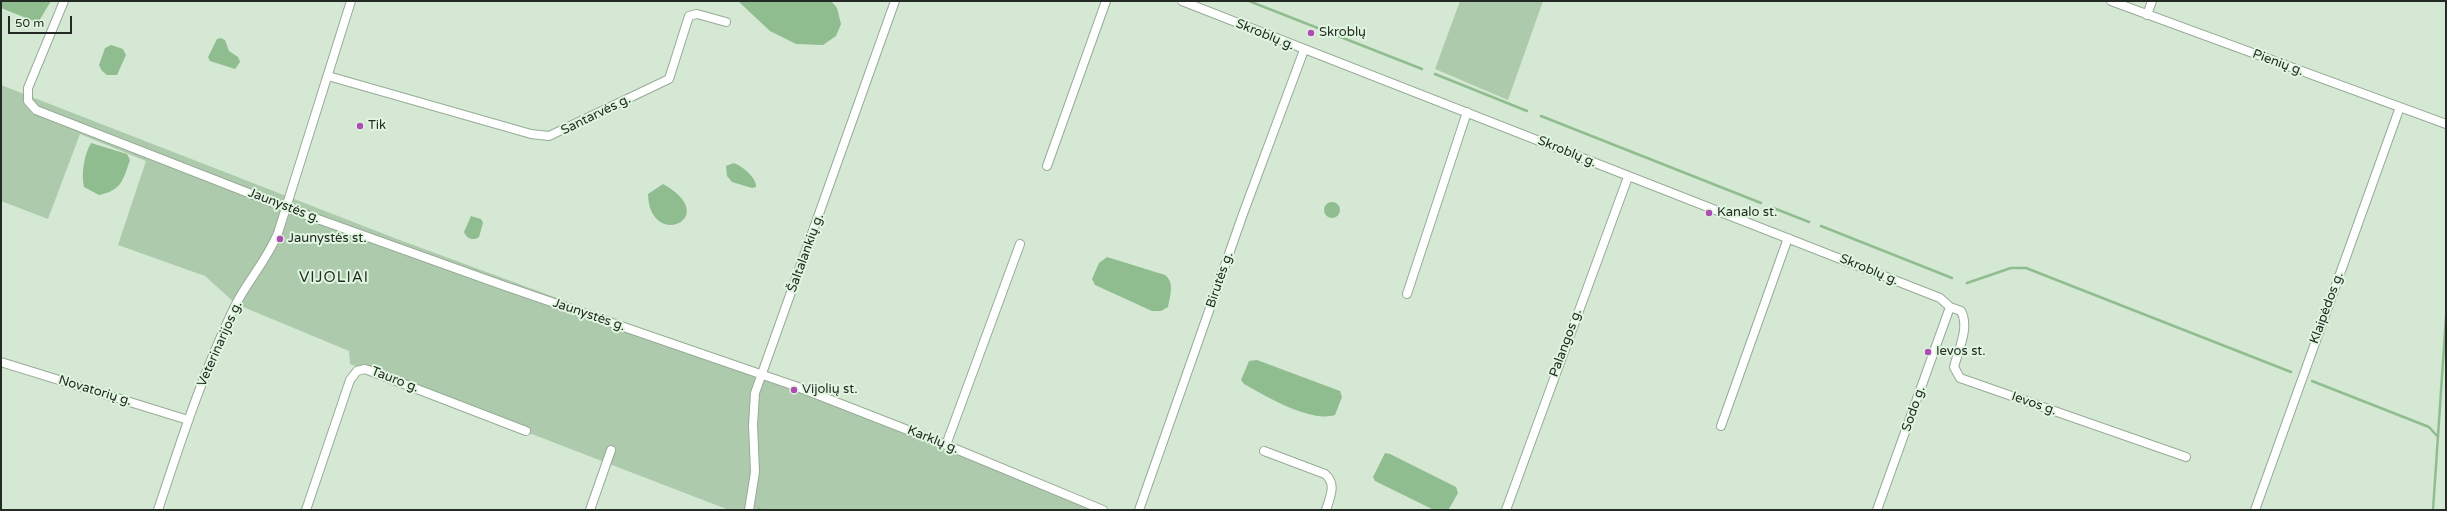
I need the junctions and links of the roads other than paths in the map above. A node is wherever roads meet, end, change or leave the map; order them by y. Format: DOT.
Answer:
graph roads {
  1 [pos="64,1"];
  2 [pos="351,1"];
  3 [pos="895,1"];
  4 [pos="1106,1"];
  5 [pos="1182,1"];
  6 [pos="2111,1"];
  7 [pos="2152,1"];
  8 [pos="2147,15"];
  9 [pos="726,22"];
  10 [pos="1304,50"];
  11 [pos="328,76"];
  12 [pos="2400,107"];
  13 [pos="1467,112"];
  14 [pos="2446,124"];
  15 [pos="1047,166"];
  16 [pos="1628,176"];
  17 [pos="287,208"];
  18 [pos="1788,238"];
  19 [pos="1020,244"];
  20 [pos="1407,294"];
  21 [pos="1950,307"];
  22 [pos="1,362"];
  23 [pos="761,374"];
  24 [pos="188,420"];
  25 [pos="1721,426"];
  26 [pos="526,432"];
  27 [pos="946,445"];
  28 [pos="611,450"];
  29 [pos="1264,451"];
  30 [pos="2186,457"];
  31 [pos="158,510"];
  32 [pos="306,510"];
  33 [pos="590,510"];
  34 [pos="749,510"];
  35 [pos="1103,510"];
  36 [pos="1139,510"];
  37 [pos="1326,510"];
  38 [pos="1506,510"];
  39 [pos="1877,510"];
  40 [pos="2255,510"];
  1 -- 17 [label="street, Jaunystės g."];
  2 -- 11 [label="street, Veterinarijos g."];
  3 -- 23 [label="street, Šaltalankių g."];
  4 -- 15 [label="street"];
  5 -- 10 [label="street, Skroblų g."];
  6 -- 8 [label="street, Pienių g."];
  7 -- 8 [label="street"];
  8 -- 12 [label="street, Pienių g."];
  9 -- 11 [label="street, Santarvės g."];
  10 -- 13 [label="street, Skroblų g."];
  10 -- 36 [label="street, Birutės g."];
  11 -- 17 [label="street, Veterinarijos g."];
  12 -- 14 [label="street, Pienių g."];
  12 -- 40 [label="street, Klaipėdos g."];
  13 -- 16 [label="street, Skroblų g."];
  13 -- 20 [label="street"];
  16 -- 18 [label="street, Skroblų g."];
  16 -- 38 [label="street, Palangos g."];
  17 -- 23 [label="street, Jaunystės g."];
  17 -- 24 [label="street, Veterinarijos g."];
  18 -- 21 [label="street, Skroblų g."];
  18 -- 25 [label="street"];
  19 -- 27 [label="street"];
  21 -- 30 [label="street, Ievos g."];
  21 -- 39 [label="street, Sodo g."];
  22 -- 24 [label="street, Novatorių g."];
  23 -- 27 [label="street, Karklų g."];
  23 -- 34 [label="street, Šaltalankių g."];
  24 -- 31 [label="street, Veterinarijos g."];
  26 -- 32 [label="street, Tauro g."];
  27 -- 35 [label="street, Karklų g."];
  28 -- 33 [label="street"];
  29 -- 37 [label="street"];
}
